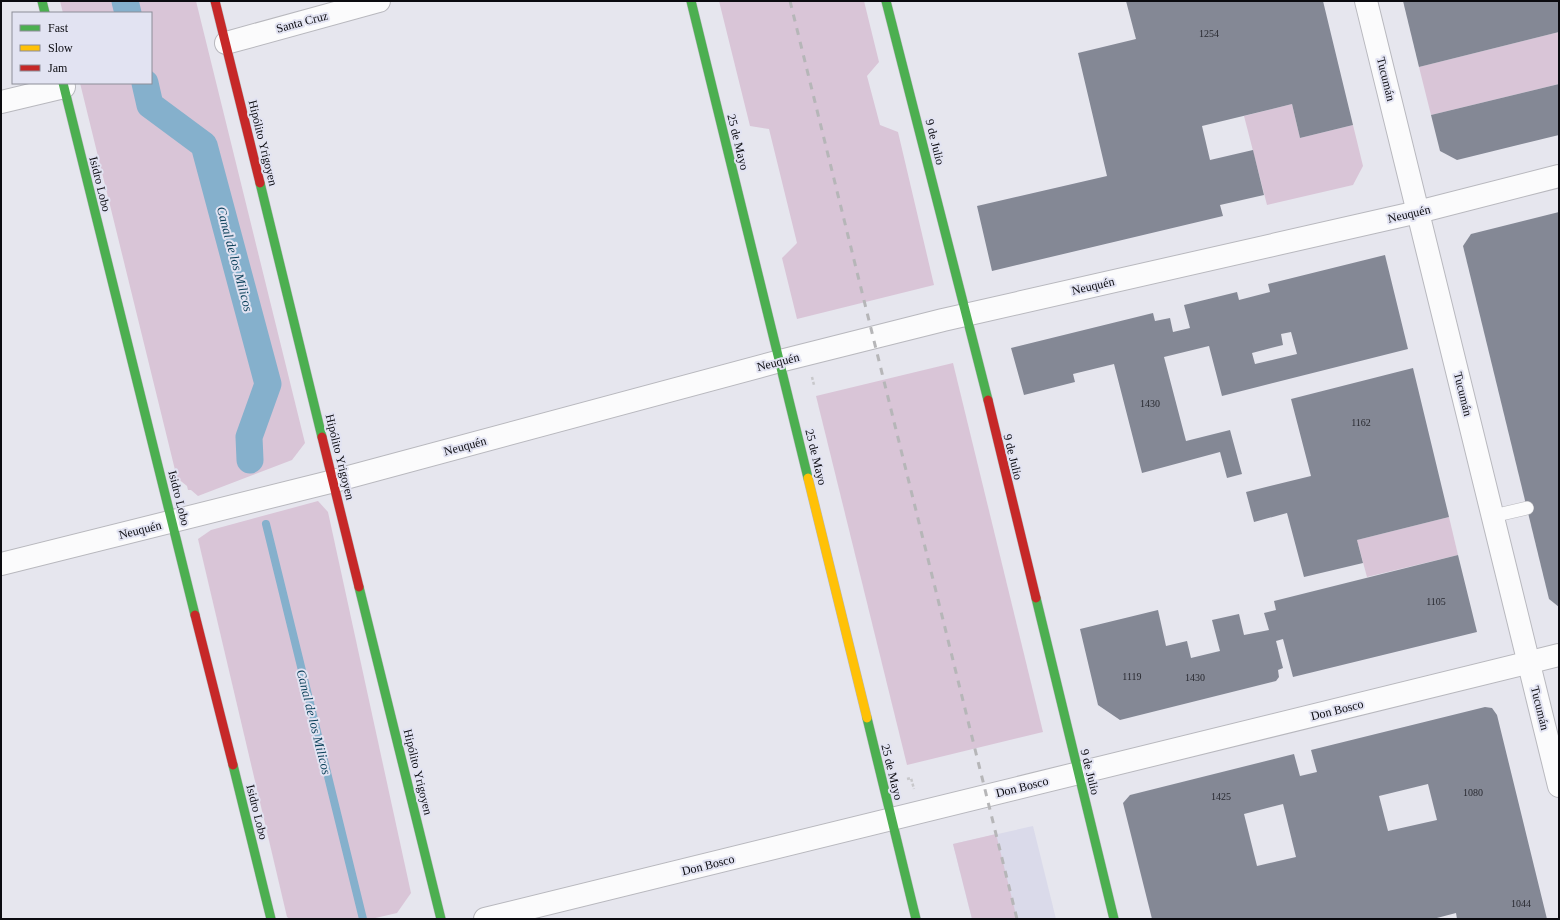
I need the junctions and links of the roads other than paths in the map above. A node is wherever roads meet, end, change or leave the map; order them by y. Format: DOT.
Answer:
graph roads {
  1 [pos="42,1"];
  2 [pos="216,1"];
  3 [pos="379,1"];
  4 [pos="691,1"];
  5 [pos="886,1"];
  6 [pos="1366,1"];
  7 [pos="45,12"];
  8 [pos="226,43"];
  9 [pos="63,85"];
  10 [pos="1,102"];
  11 [pos="1559,176"];
  12 [pos="1418,212"];
  13 [pos="966,315"];
  14 [pos="780,361"];
  15 [pos="334,482"];
  16 [pos="1526,508"];
  17 [pos="1493,516"];
  18 [pos="172,522"];
  19 [pos="1,564"];
  20 [pos="1559,655"];
  21 [pos="1529,663"];
  22 [pos="1078,773"];
  23 [pos="1559,786"];
  24 [pos="891,820"];
  25 [pos="271,919"];
  26 [pos="441,919"];
  27 [pos="485,919"];
  28 [pos="916,919"];
  29 [pos="1114,919"];
  1 -- 7 [label="main road"];
  2 -- 8 [label="main road, Hipólito Yrigoyen"];
  3 -- 8 [label="street, Santa Cruz"];
  4 -- 14 [label="main road, 25 de Mayo"];
  5 -- 13 [label="main road, 9 de Julio"];
  6 -- 12 [label="street, Tucumán"];
  8 -- 15 [label="main road, Hipólito Yrigoyen"];
  9 -- 10 [label="street"];
  9 -- 18 [label="main road, Isidro Lobo"];
  11 -- 12 [label="street, Neuquén"];
  12 -- 13 [label="street, Neuquén"];
  12 -- 17 [label="street, Tucumán"];
  13 -- 14 [label="street, Neuquén"];
  13 -- 22 [label="main road, 9 de Julio"];
  14 -- 15 [label="street, Neuquén"];
  14 -- 24 [label="main road, 25 de Mayo"];
  15 -- 18 [label="street, Neuquén"];
  15 -- 26 [label="main road, Hipólito Yrigoyen"];
  16 -- 17 [label="lane"];
  17 -- 21 [label="street, Tucumán"];
  18 -- 19 [label="street, Neuquén"];
  18 -- 25 [label="main road, Isidro Lobo"];
  20 -- 21 [label="street, Don Bosco"];
  21 -- 22 [label="street, Don Bosco"];
  21 -- 23 [label="street, Tucumán"];
  22 -- 24 [label="street, Don Bosco"];
  22 -- 29 [label="main road, 9 de Julio"];
  24 -- 27 [label="street, Don Bosco"];
  24 -- 28 [label="main road, 25 de Mayo"];
}
